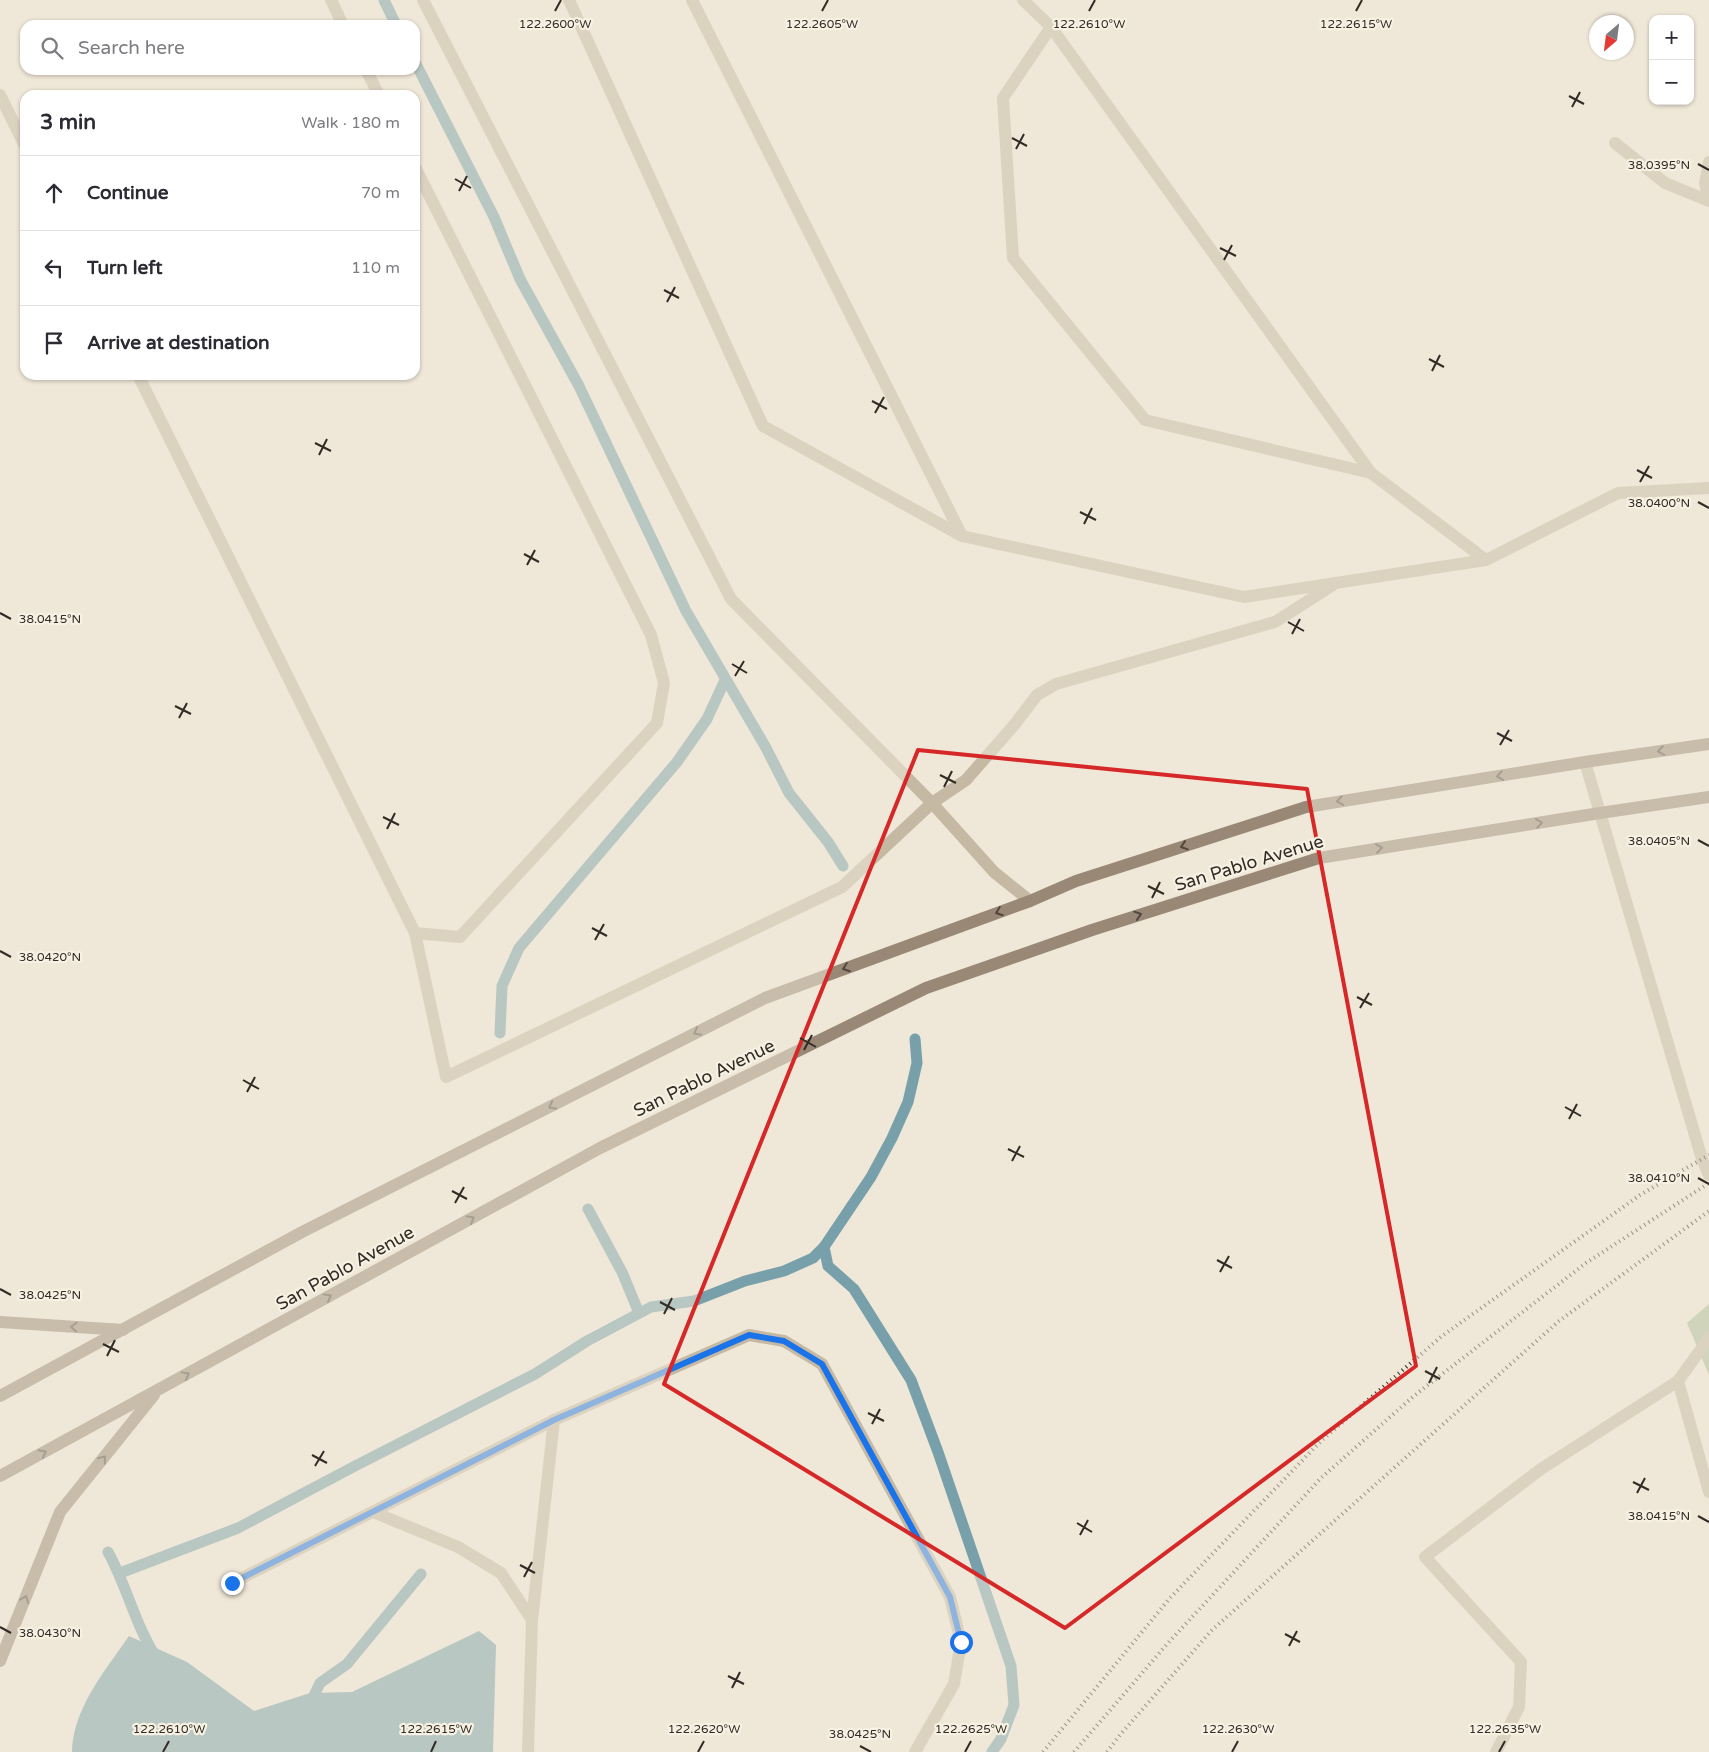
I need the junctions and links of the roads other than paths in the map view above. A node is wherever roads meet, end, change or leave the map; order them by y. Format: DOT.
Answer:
graph roads {
  1 [pos="331,0"];
  2 [pos="423,0"];
  3 [pos="570,0"];
  4 [pos="692,0"];
  5 [pos="1023,0"];
  6 [pos="341,20"];
  7 [pos="1051,27"];
  8 [pos="369,75"];
  9 [pos="376,90"];
  10 [pos="0,95"];
  11 [pos="20,136"];
  12 [pos="1615,143"];
  13 [pos="1709,162"];
  14 [pos="420,177"];
  15 [pos="1709,201"];
  16 [pos="140,380"];
  17 [pos="1371,473"];
  18 [pos="1709,488"];
  19 [pos="962,536"];
  20 [pos="1486,560"];
  21 [pos="1338,582"];
  22 [pos="1709,744"];
  23 [pos="1585,762"];
  24 [pos="1709,797"];
  25 [pos="932,803"];
  26 [pos="1600,812"];
  27 [pos="1030,901"];
  28 [pos="415,933"];
  29 [pos="1709,1175"];
  30 [pos="0,1322"];
  31 [pos="123,1330"];
  32 [pos="1709,1338"];
  33 [pos="1678,1381"];
  34 [pos="158,1390"];
  35 [pos="0,1396"];
  36 [pos="554,1420"];
  37 [pos="0,1476"];
  38 [pos="1709,1492"];
  39 [pos="374,1512"];
  40 [pos="232,1583"];
  41 [pos="532,1620"];
  42 [pos="0,1661"];
  43 [pos="528,1752"];
  44 [pos="915,1752"];
  45 [pos="1496,1752"];
  1 -- 6 [label="street"];
  2 -- 25 [label="street"];
  3 -- 19 [label="street"];
  4 -- 19 [label="street"];
  5 -- 7 [label="street"];
  7 -- 17 [label="street"];
  7 -- 17 [label="street"];
  8 -- 9 [label="street"];
  10 -- 11 [label="street"];
  12 -- 15 [label="street"];
  13 -- 15 [label="street"];
  14 -- 28 [label="street"];
  16 -- 28 [label="street"];
  17 -- 20 [label="street"];
  18 -- 20 [label="street"];
  19 -- 21 [label="street"];
  20 -- 21 [label="street"];
  21 -- 25 [label="street"];
  22 -- 23 [label="main road, San Pablo Avenue, one-way"];
  23 -- 26 [label="street"];
  23 -- 27 [label="main road, San Pablo Avenue, one-way"];
  24 -- 26 [label="main road, San Pablo Avenue"];
  25 -- 27 [label="street"];
  25 -- 28 [label="street"];
  26 -- 29 [label="street"];
  34 -- 26 [label="main road, San Pablo Avenue, one-way"];
  27 -- 31 [label="main road, San Pablo Avenue, one-way"];
  31 -- 30 [label="main road, one-way"];
  31 -- 35 [label="main road, San Pablo Avenue"];
  32 -- 33 [label="street"];
  33 -- 38 [label="street"];
  33 -- 45 [label="street"];
  37 -- 34 [label="main road, San Pablo Avenue, one-way"];
  42 -- 34 [label="main road, one-way"];
  36 -- 39 [label="street"];
  36 -- 41 [label="street"];
  36 -- 44 [label="street"];
  39 -- 40 [label="street"];
  39 -- 41 [label="street"];
  41 -- 43 [label="street"];
}
